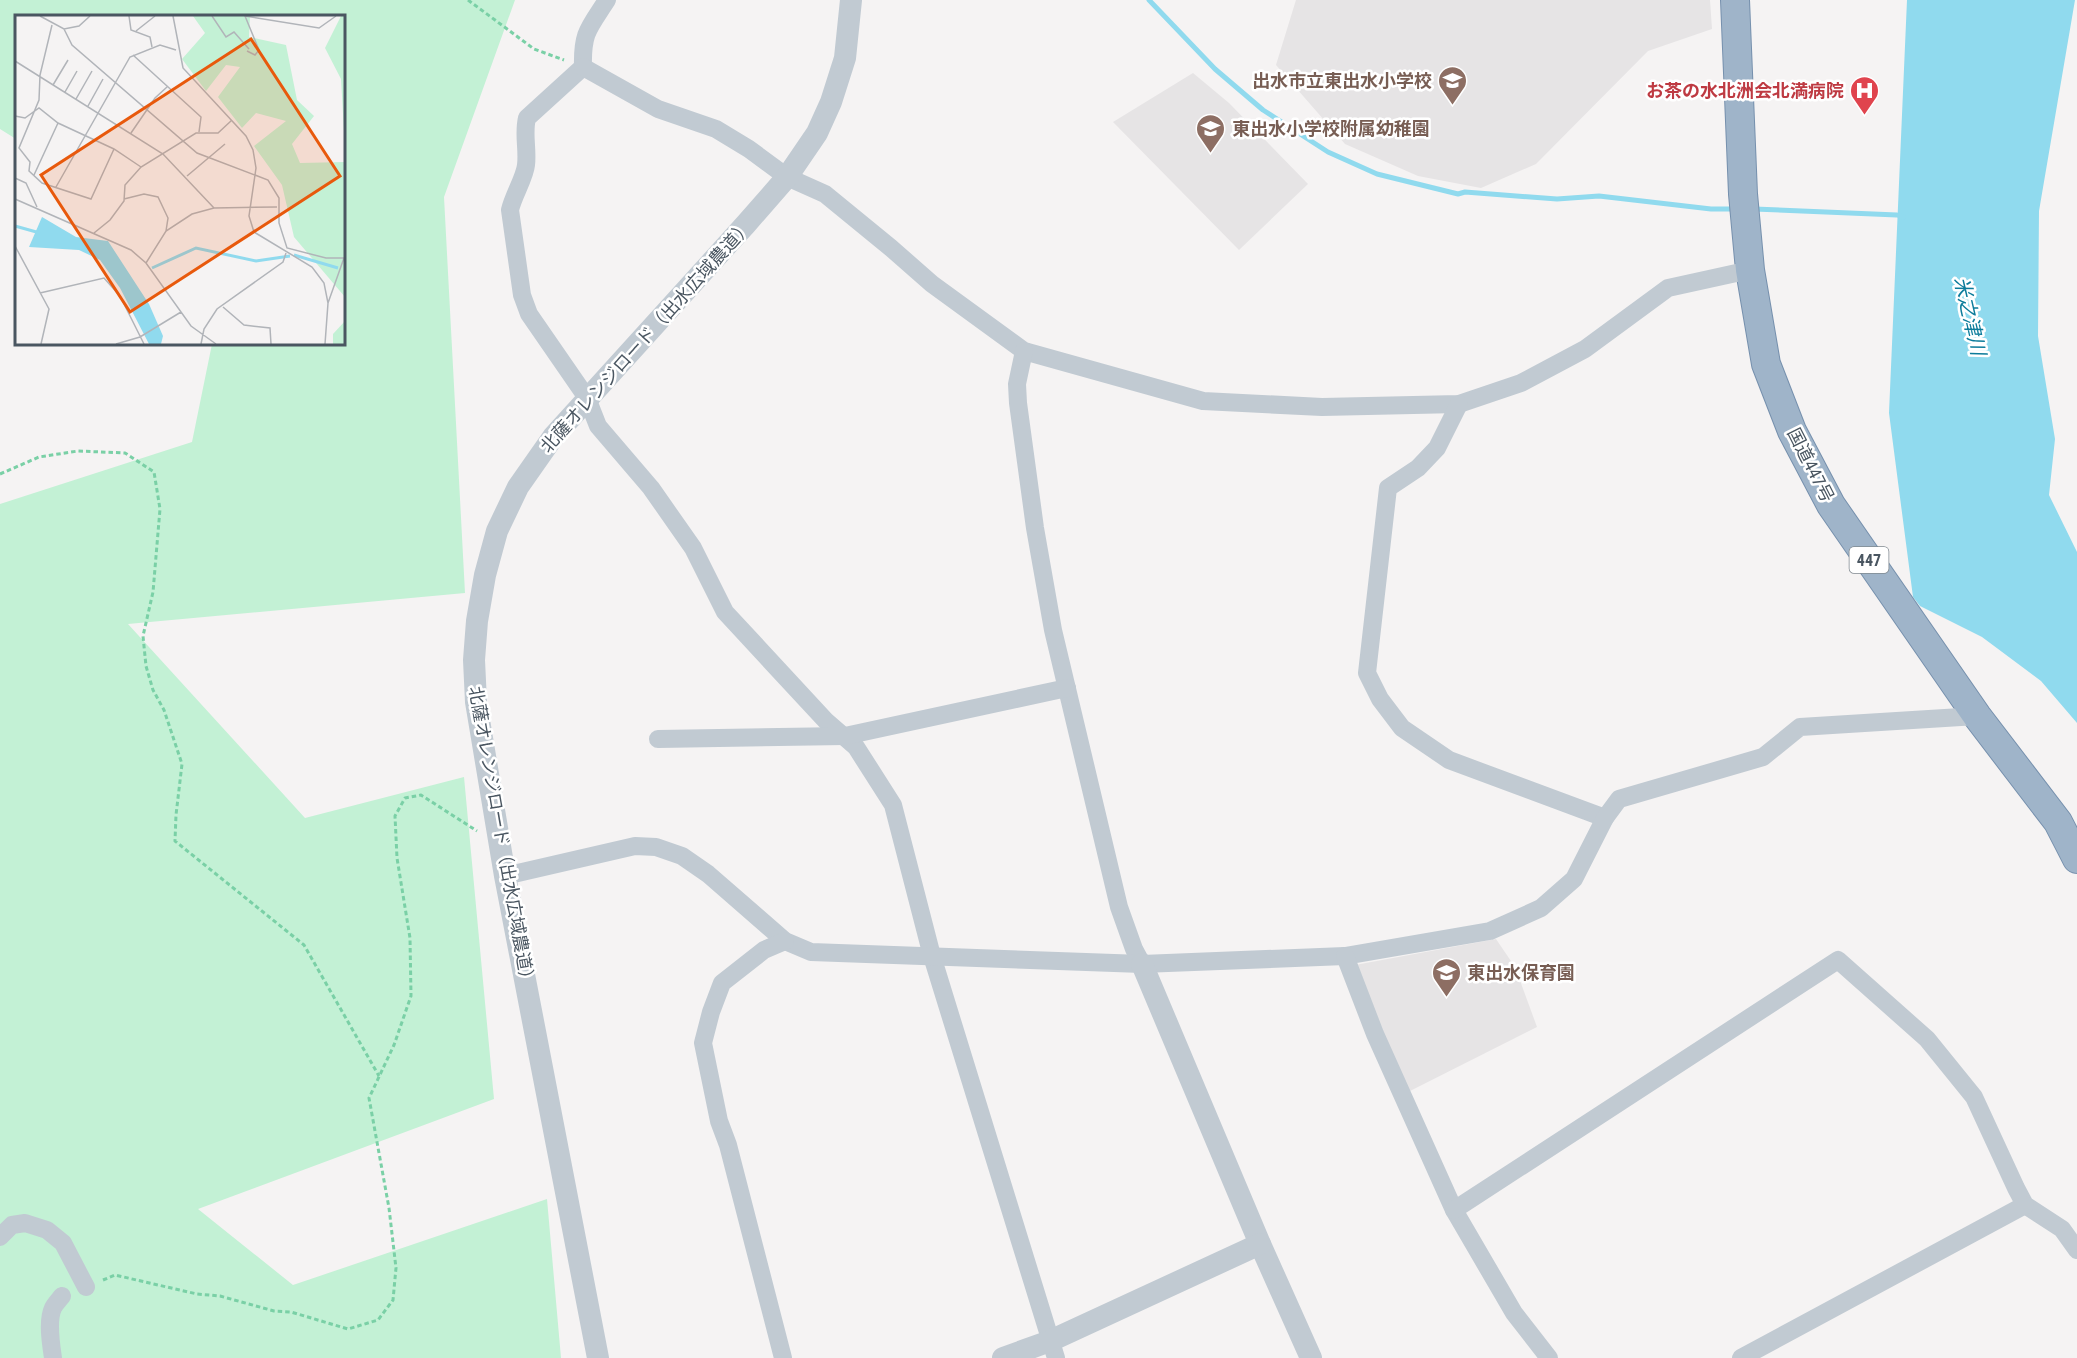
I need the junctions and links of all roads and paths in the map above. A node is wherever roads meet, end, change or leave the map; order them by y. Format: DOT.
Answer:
graph roads {
  1 [pos="468,0"];
  2 [pos="606,0"];
  3 [pos="851,0"];
  4 [pos="1735,0"];
  5 [pos="583,67"];
  6 [pos="787,177"];
  7 [pos="1750,270"];
  8 [pos="1024,351"];
  9 [pos="587,398"];
  10 [pos="1459,404"];
  11 [pos="0,474"];
  12 [pos="1067,688"];
  13 [pos="1977,716"];
  14 [pos="844,736"];
  15 [pos="658,739"];
  16 [pos="1605,818"];
  17 [pos="480,833"];
  18 [pos="2077,859"];
  19 [pos="505,876"];
  20 [pos="784,941"];
  21 [pos="932,956"];
  22 [pos="1345,956"];
  23 [pos="1142,964"];
  24 [pos="380,1076"];
  25 [pos="2025,1205"];
  26 [pos="1454,1210"];
  27 [pos="0,1237"];
  28 [pos="1260,1244"];
  29 [pos="2077,1250"];
  30 [pos="86,1287"];
  31 [pos="62,1296"];
  32 [pos="1053,1350"];
  33 [pos="53,1358"];
  34 [pos="598,1358"];
  35 [pos="783,1358"];
  36 [pos="1002,1358"];
  37 [pos="1311,1358"];
  38 [pos="1549,1358"];
  39 [pos="1741,1358"];
  1 -- 5 [label="path"];
  2 -- 5 [label="street"];
  3 -- 6 [label="street, 北薩オレンジロード（出水広域農道）"];
  4 -- 7 [label="highway, 国道447号 / 447"];
  5 -- 6 [label="street"];
  5 -- 9 [label="street"];
  6 -- 8 [label="street"];
  6 -- 9 [label="street, 北薩オレンジロード（出水広域農道）"];
  7 -- 10 [label="street"];
  7 -- 13 [label="highway, 国道447号 / 447"];
  8 -- 10 [label="street"];
  8 -- 12 [label="street"];
  9 -- 14 [label="street"];
  9 -- 19 [label="street, 北薩オレンジロード（出水広域農道）"];
  10 -- 16 [label="street"];
  11 -- 24 [label="path"];
  12 -- 14 [label="street"];
  12 -- 23 [label="street"];
  13 -- 16 [label="street"];
  13 -- 18 [label="highway, 国道447号 / 447"];
  14 -- 15 [label="street"];
  14 -- 21 [label="street"];
  16 -- 22 [label="street"];
  17 -- 24 [label="path"];
  19 -- 20 [label="street"];
  19 -- 34 [label="street, 北薩オレンジロード（出水広域農道）"];
  20 -- 21 [label="street"];
  20 -- 35 [label="street"];
  21 -- 23 [label="street"];
  21 -- 32 [label="street"];
  22 -- 23 [label="street"];
  22 -- 26 [label="street"];
  23 -- 28 [label="street"];
  24 -- 30 [label="path"];
  25 -- 26 [label="street"];
  25 -- 29 [label="street"];
  25 -- 39 [label="street"];
  26 -- 38 [label="street"];
  27 -- 30 [label="street"];
  28 -- 32 [label="street"];
  28 -- 37 [label="street"];
  31 -- 33 [label="street"];
  32 -- 36 [label="street"];
}
